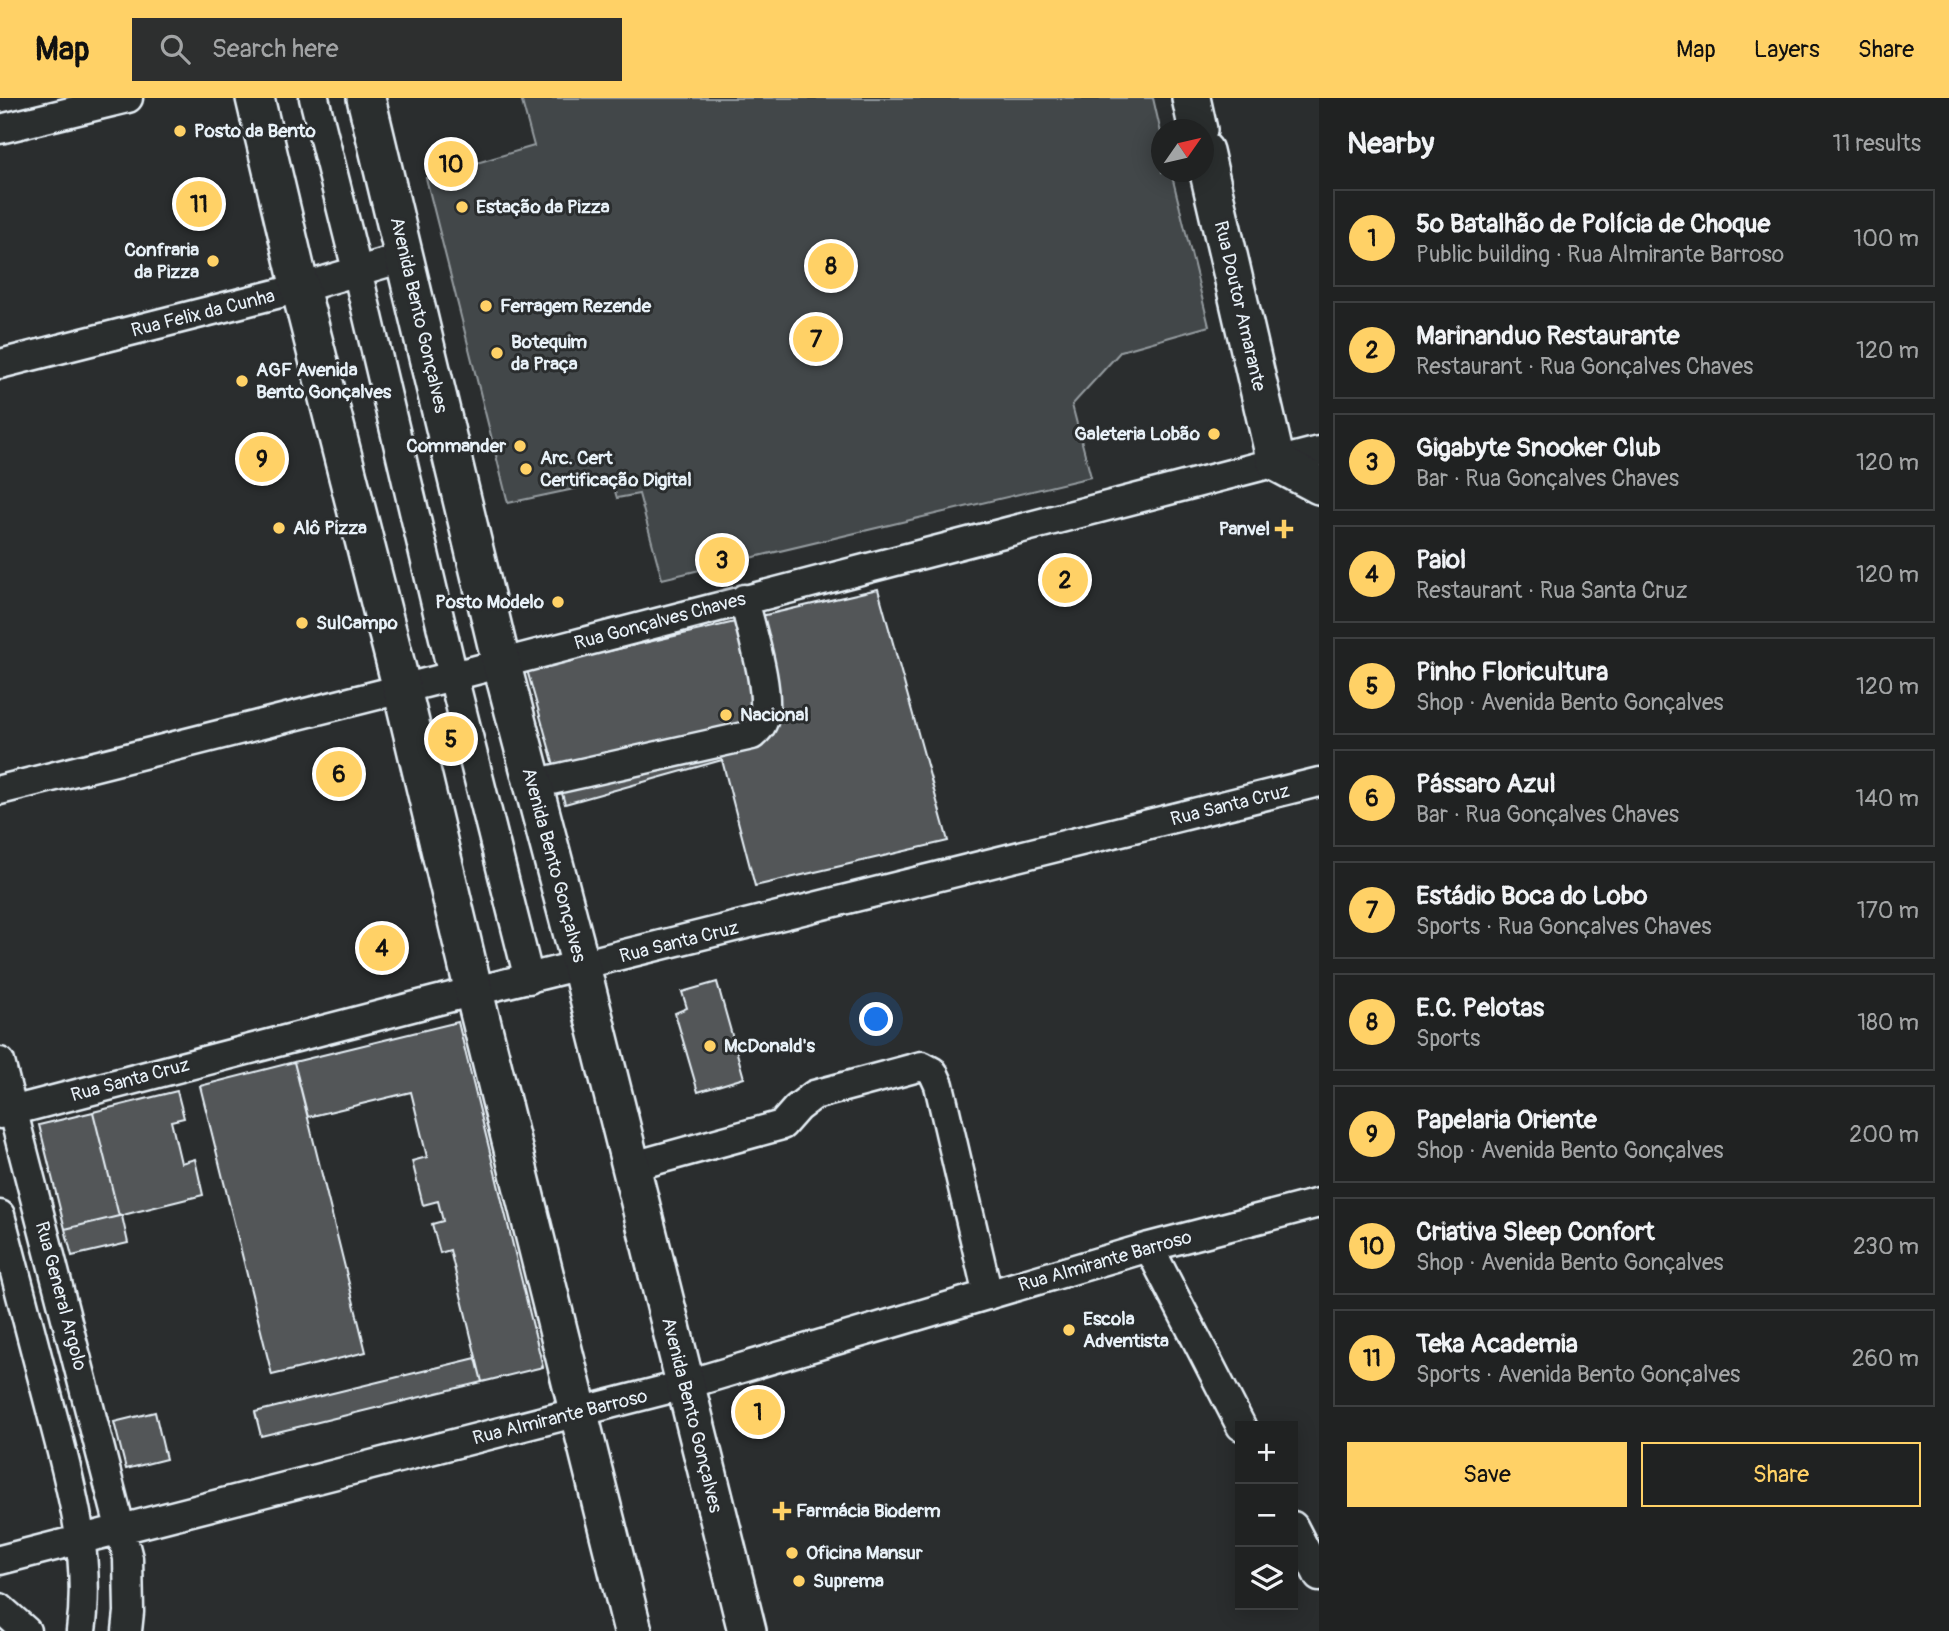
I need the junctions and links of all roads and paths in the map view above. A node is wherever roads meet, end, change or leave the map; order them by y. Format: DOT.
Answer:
graph roads {
  1 [pos="128,98"];
  2 [pos="255,98"];
  3 [pos="314,98"];
  4 [pos="366,98"];
  5 [pos="1191,98"];
  6 [pos="1196,119"];
  7 [pos="0,130"];
  8 [pos="1210,182"];
  9 [pos="405,257"];
  10 [pos="357,271"];
  11 [pos="300,288"];
  12 [pos="0,364"];
  13 [pos="1319,451"];
  14 [pos="1276,462"];
  15 [pos="1319,485"];
  16 [pos="744,599"];
  17 [pos="501,662"];
  18 [pos="453,676"];
  19 [pos="402,689"];
  20 [pos="1319,782"];
  21 [pos="533,784"];
  22 [pos="0,790"];
  23 [pos="581,966"];
  24 [pos="529,979"];
  25 [pos="474,992"];
  26 [pos="0,1062"];
  27 [pos="6,1113"];
  28 [pos="630,1167"];
  29 [pos="1319,1203"];
  30 [pos="0,1215"];
  31 [pos="1149,1247"];
  32 [pos="988,1294"];
  33 [pos="684,1385"];
  34 [pos="579,1412"];
  35 [pos="1238,1421"];
  36 [pos="121,1529"];
  37 [pos="1298,1536"];
  38 [pos="81,1540"];
  39 [pos="0,1560"];
  40 [pos="1319,1577"];
  41 [pos="0,1608"];
  42 [pos="26,1631"];
  43 [pos="82,1631"];
  44 [pos="127,1631"];
  45 [pos="633,1631"];
  46 [pos="747,1631"];
  1 -- 7 [label="street"];
  2 -- 11 [label="main road"];
  3 -- 10 [label="street"];
  4 -- 9 [label="main road, Avenida Bento Gonçalves"];
  5 -- 6 [label="main road"];
  8 -- 14 [label="main road, Rua Doutor Amarante"];
  9 -- 10 [label="street, Rua Felix da Cunha"];
  9 -- 17 [label="main road, Avenida Bento Gonçalves"];
  10 -- 11 [label="street, Rua Felix da Cunha"];
  10 -- 18 [label="street"];
  11 -- 12 [label="street, Rua Felix da Cunha"];
  11 -- 19 [label="main road"];
  13 -- 14 [label="street, Rua Gonçalves Chaves"];
  14 -- 15 [label="main road"];
  14 -- 16 [label="street, Rua Gonçalves Chaves"];
  16 -- 17 [label="street, Rua Gonçalves Chaves"];
  16 -- 21 [label="street"];
  17 -- 18 [label="street, Rua Gonçalves Chaves"];
  17 -- 21 [label="main road, Avenida Bento Gonçalves"];
  18 -- 19 [label="street, Rua Gonçalves Chaves"];
  18 -- 24 [label="street"];
  19 -- 22 [label="street, Rua Gonçalves Chaves"];
  19 -- 25 [label="main road"];
  20 -- 23 [label="street, Rua Santa Cruz"];
  21 -- 23 [label="main road, Avenida Bento Gonçalves"];
  23 -- 24 [label="street, Rua Santa Cruz"];
  23 -- 28 [label="main road, Avenida Bento Gonçalves"];
  24 -- 25 [label="street, Rua Santa Cruz"];
  25 -- 27 [label="street, Rua Santa Cruz"];
  25 -- 34 [label="main road"];
  26 -- 27 [label="street, Rua General Argolo"];
  27 -- 36 [label="street, Rua General Argolo"];
  28 -- 32 [label="street"];
  28 -- 33 [label="main road, Avenida Bento Gonçalves"];
  29 -- 31 [label="street, Rua Almirante Barroso"];
  30 -- 38 [label="street, Rua General Argolo"];
  31 -- 32 [label="street, Rua Almirante Barroso"];
  31 -- 35 [label="street"];
  32 -- 33 [label="street, Rua Almirante Barroso"];
  33 -- 34 [label="street, Rua Almirante Barroso"];
  33 -- 46 [label="main road, Avenida Bento Gonçalves"];
  34 -- 36 [label="street, Rua Almirante Barroso"];
  34 -- 45 [label="main road"];
  36 -- 38 [label="street, Rua Almirante Barroso"];
  36 -- 44 [label="street, Rua General Argolo"];
  37 -- 40 [label="street"];
  38 -- 39 [label="street, Rua Almirante Barroso"];
  38 -- 43 [label="street, Rua General Argolo"];
  41 -- 42 [label="street"];
}
